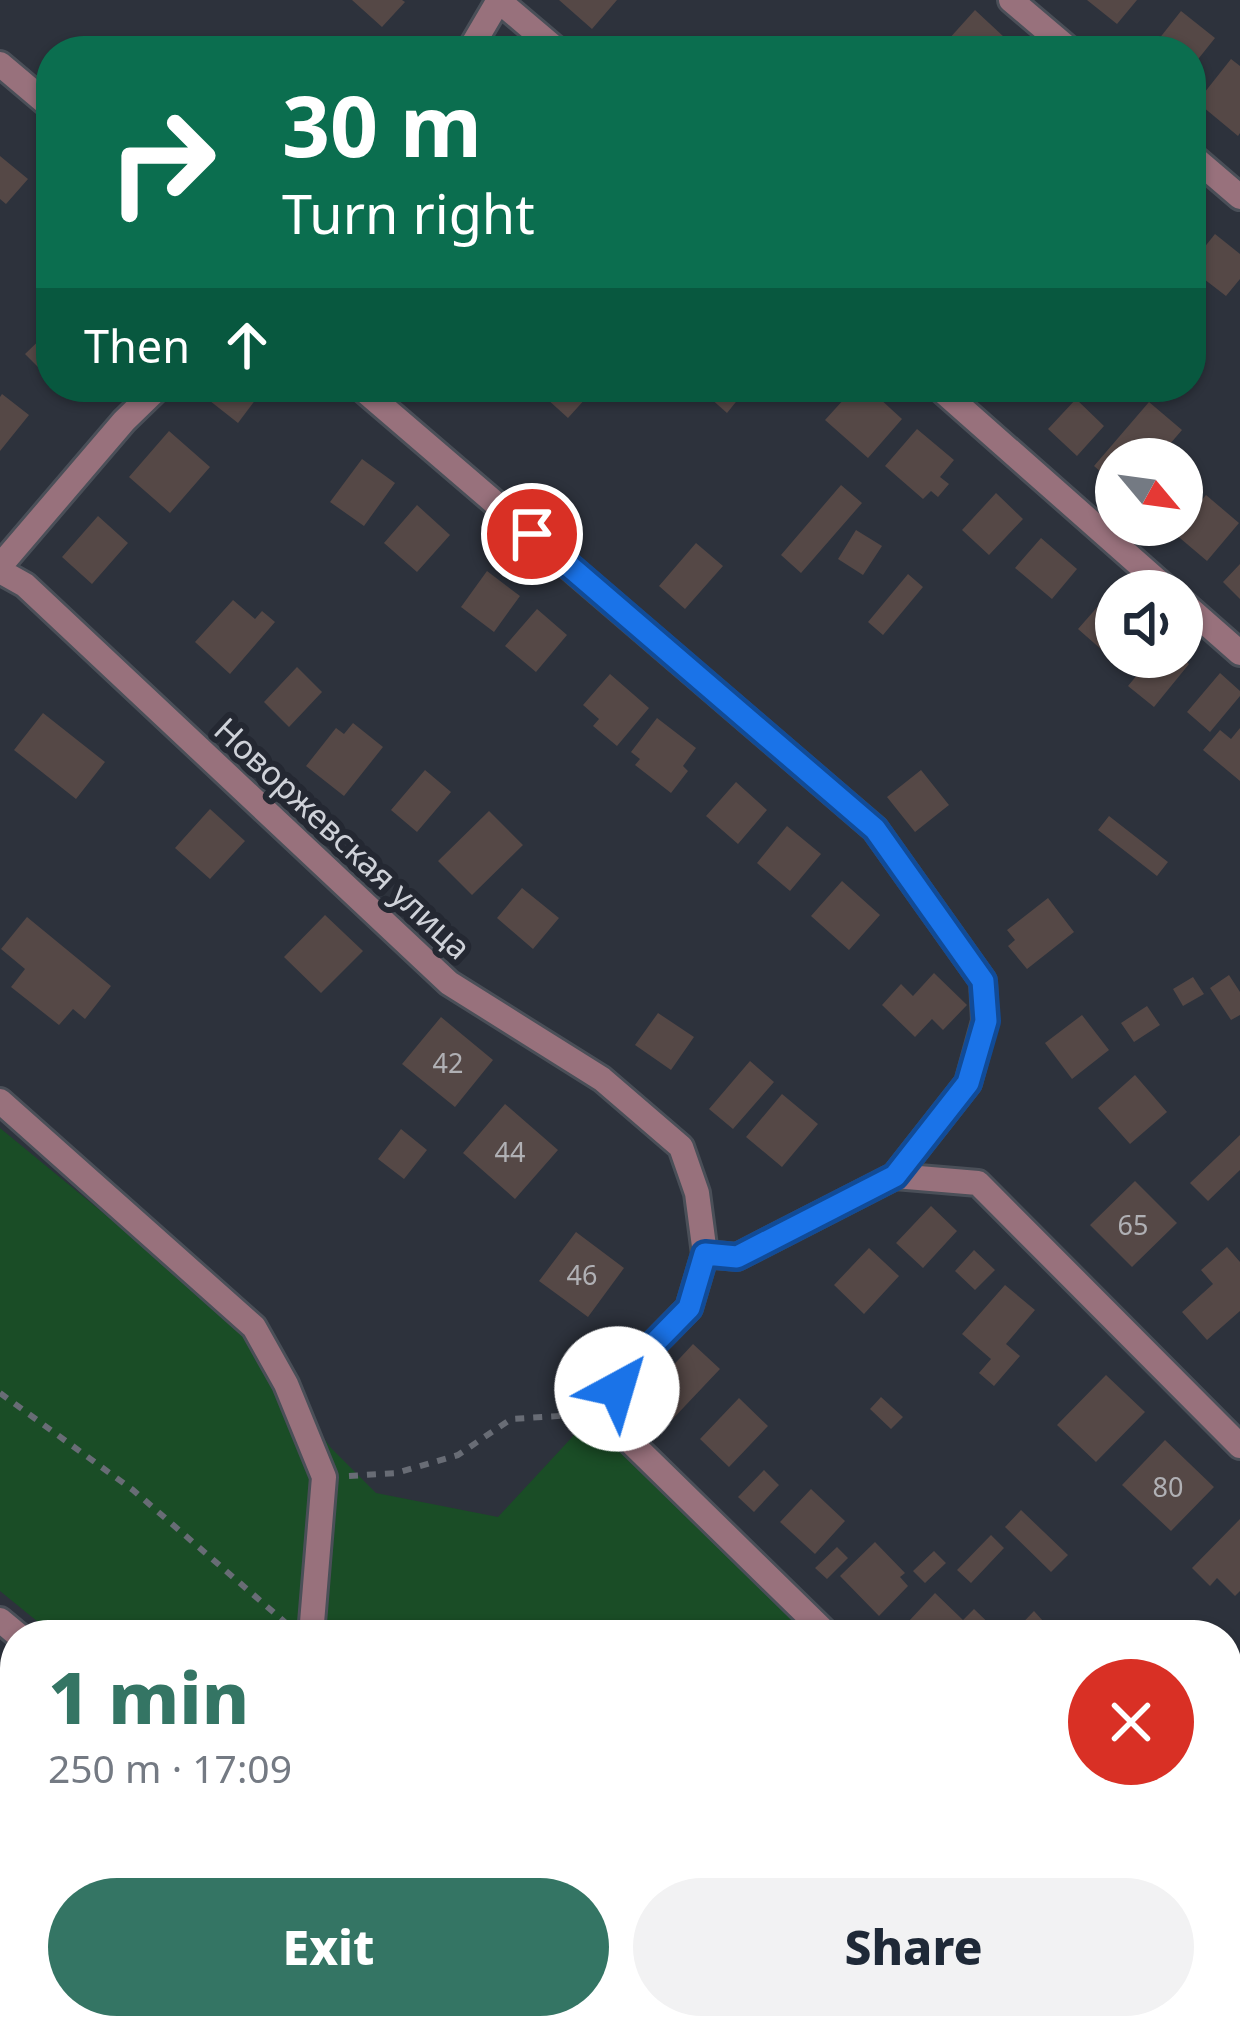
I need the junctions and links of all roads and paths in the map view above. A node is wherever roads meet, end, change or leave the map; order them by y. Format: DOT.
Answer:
graph roads {
  1 [pos="499,0"];
  2 [pos="1011,0"];
  3 [pos="478,36"];
  4 [pos="541,36"];
  5 [pos="1053,36"];
  6 [pos="0,64"];
  7 [pos="36,94"];
  8 [pos="1206,168"];
  9 [pos="1240,197"];
  10 [pos="144,402"];
  11 [pos="377,402"];
  12 [pos="955,402"];
  13 [pos="0,568"];
  14 [pos="1145,570"];
  15 [pos="1203,620"];
  16 [pos="1240,653"];
  17 [pos="0,1101"];
  18 [pos="895,1176"];
  19 [pos="705,1254"];
  20 [pos="0,1393"];
  21 [pos="601,1413"];
  22 [pos="1240,1446"];
  23 [pos="324,1477"];
  24 [pos="283,1620"];
  25 [pos="312,1620"];
  26 [pos="813,1620"];
  1 -- 3 [label="street"];
  1 -- 4 [label="street"];
  2 -- 5 [label="street"];
  6 -- 7 [label="street"];
  8 -- 9 [label="street"];
  10 -- 13 [label="street"];
  11 -- 18 [label="street"];
  12 -- 14 [label="street"];
  13 -- 19 [label="street, Новоржевская улица"];
  15 -- 16 [label="street"];
  17 -- 23 [label="street"];
  18 -- 19 [label="street"];
  18 -- 22 [label="street"];
  19 -- 21 [label="street, Новоржевская улица"];
  20 -- 24 [label="path"];
  21 -- 23 [label="path"];
  21 -- 26 [label="street"];
  23 -- 25 [label="street"];
}
